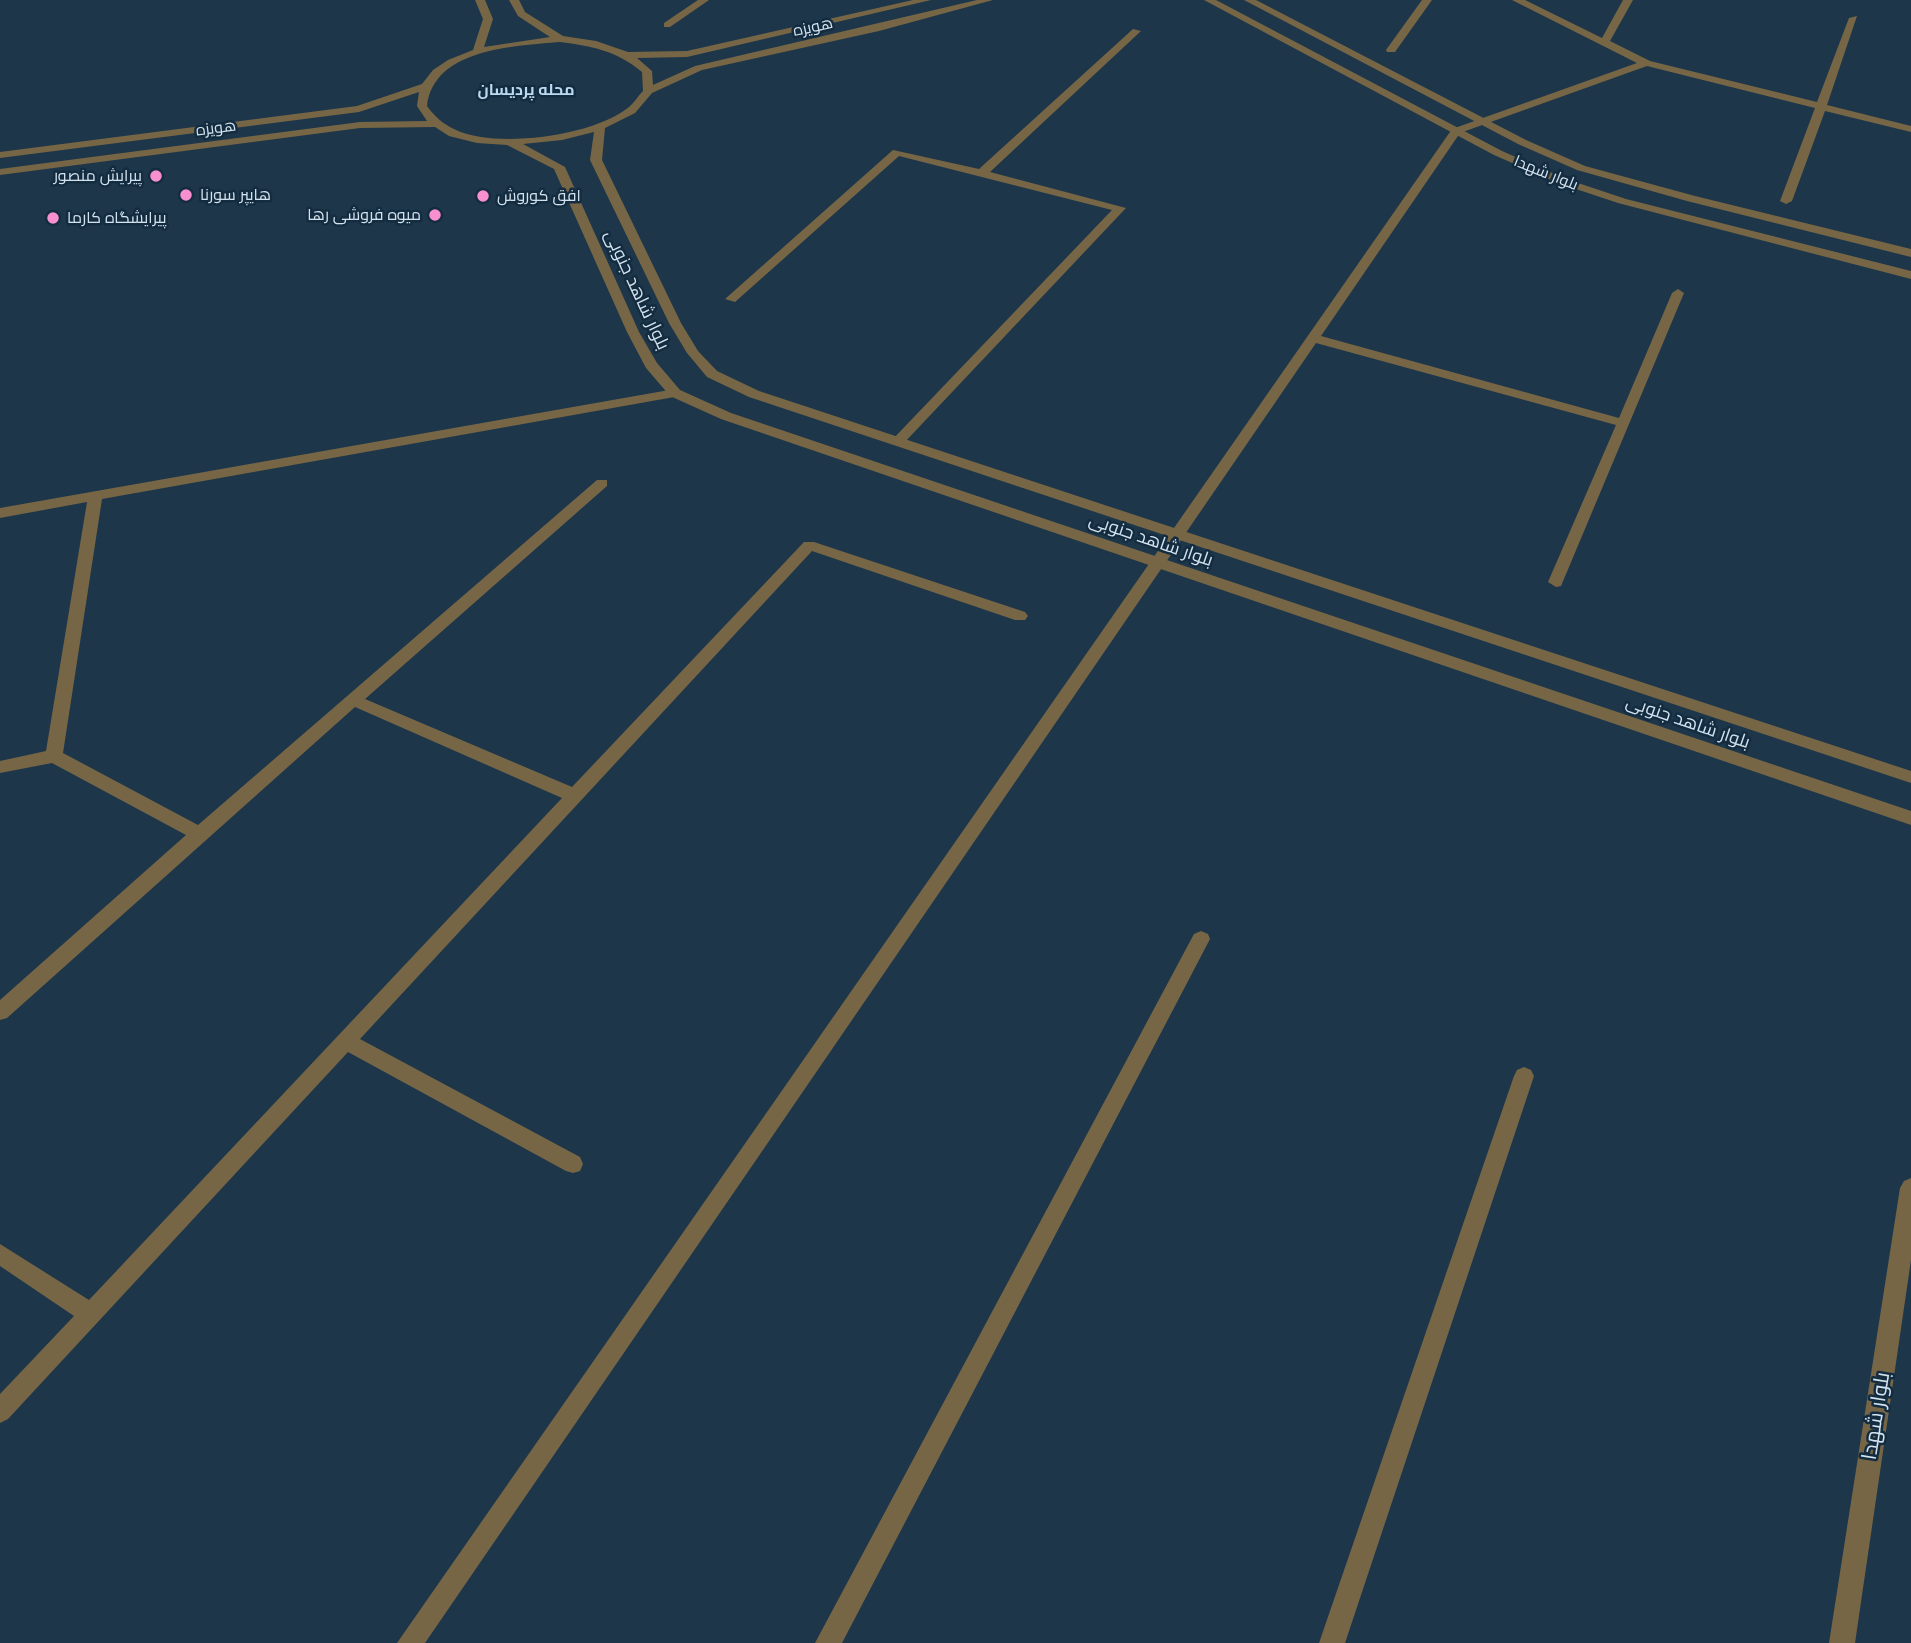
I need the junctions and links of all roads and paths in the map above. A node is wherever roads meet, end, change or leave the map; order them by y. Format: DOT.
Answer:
graph roads {
  1 [pos="480,0"];
  2 [pos="514,0"];
  3 [pos="704,0"];
  4 [pos="926,0"];
  5 [pos="988,0"];
  6 [pos="1209,0"];
  7 [pos="1249,0"];
  8 [pos="1427,0"];
  9 [pos="1517,0"];
  10 [pos="1628,0"];
  11 [pos="1854,18"];
  12 [pos="667,24"];
  13 [pos="1136,31"];
  14 [pos="560,39"];
  15 [pos="1604,43"];
  16 [pos="1391,50"];
  17 [pos="477,52"];
  18 [pos="630,55"];
  19 [pos="1646,63"];
  20 [pos="425,86"];
  21 [pos="648,90"];
  22 [pos="1821,106"];
  23 [pos="1480,120"];
  24 [pos="436,124"];
  25 [pos="600,127"];
  26 [pos="1911,129"];
  27 [pos="1456,131"];
  28 [pos="510,142"];
  29 [pos="0,155"];
  30 [pos="0,172"];
  31 [pos="982,173"];
  32 [pos="1786,201"];
  33 [pos="1911,253"];
  34 [pos="1911,275"];
  35 [pos="1678,293"];
  36 [pos="732,299"];
  37 [pos="1312,338"];
  38 [pos="675,393"];
  39 [pos="1624,423"];
  40 [pos="898,441"];
  41 [pos="602,483"];
  42 [pos="95,496"];
  43 [pos="0,513"];
  44 [pos="1177,534"];
  45 [pos="1157,562"];
  46 [pos="1556,582"];
  47 [pos="1020,617"];
  48 [pos="353,700"];
  49 [pos="54,756"];
  50 [pos="0,767"];
  51 [pos="1911,776"];
  52 [pos="575,796"];
  53 [pos="1911,818"];
  54 [pos="199,834"];
  55 [pos="1201,939"];
  56 [pos="0,1012"];
  57 [pos="346,1041"];
  58 [pos="1524,1076"];
  59 [pos="573,1164"];
  60 [pos="1911,1188"];
  61 [pos="0,1254"];
  62 [pos="91,1314"];
  63 [pos="0,1411"];
  64 [pos="410,1643"];
  65 [pos="828,1643"];
  66 [pos="1332,1643"];
  67 [pos="1842,1643"];
  1 -- 17 [label="street"];
  2 -- 14 [label="street"];
  3 -- 12 [label="street"];
  4 -- 18 [label="street, هویزه"];
  5 -- 21 [label="street, هویزه"];
  6 -- 27 [label="street, بلوار شهدا"];
  7 -- 23 [label="street, بلوار شهدا"];
  8 -- 16 [label="street"];
  9 -- 15 [label="street"];
  10 -- 15 [label="street"];
  11 -- 22 [label="street"];
  13 -- 31 [label="street"];
  14 -- 17 [label="street"];
  14 -- 18 [label="street, هویزه"];
  15 -- 19 [label="street"];
  17 -- 20 [label="street"];
  18 -- 21 [label="street"];
  19 -- 22 [label="street"];
  19 -- 23 [label="street"];
  20 -- 24 [label="street"];
  20 -- 29 [label="street, هویزه"];
  21 -- 25 [label="street"];
  22 -- 26 [label="street"];
  22 -- 32 [label="street"];
  23 -- 27 [label="street"];
  23 -- 33 [label="street, بلوار شهدا"];
  24 -- 28 [label="street"];
  24 -- 30 [label="street, هویزه"];
  25 -- 28 [label="street"];
  25 -- 40 [label="street, بلوار شاهد جنوبی"];
  27 -- 34 [label="street, بلوار شهدا"];
  27 -- 37 [label="street"];
  28 -- 38 [label="street, بلوار شاهد جنوبی"];
  31 -- 36 [label="street"];
  31 -- 40 [label="street"];
  35 -- 39 [label="street"];
  37 -- 39 [label="street"];
  37 -- 44 [label="street"];
  38 -- 42 [label="street"];
  38 -- 45 [label="street, بلوار شاهد جنوبی"];
  39 -- 46 [label="street"];
  40 -- 44 [label="street, بلوار شاهد جنوبی"];
  41 -- 48 [label="street"];
  42 -- 43 [label="street"];
  42 -- 49 [label="street"];
  44 -- 45 [label="street"];
  44 -- 51 [label="street, بلوار شاهد جنوبی"];
  45 -- 53 [label="street, بلوار شاهد جنوبی"];
  45 -- 64 [label="street"];
  47 -- 52 [label="street"];
  48 -- 52 [label="street"];
  48 -- 54 [label="street"];
  49 -- 50 [label="street"];
  49 -- 54 [label="street"];
  52 -- 57 [label="street"];
  54 -- 56 [label="street"];
  55 -- 65 [label="street"];
  57 -- 59 [label="street"];
  57 -- 62 [label="street"];
  58 -- 66 [label="street"];
  60 -- 67 [label="street, بلوار شهدا"];
  61 -- 62 [label="street"];
  62 -- 63 [label="street"];
}
